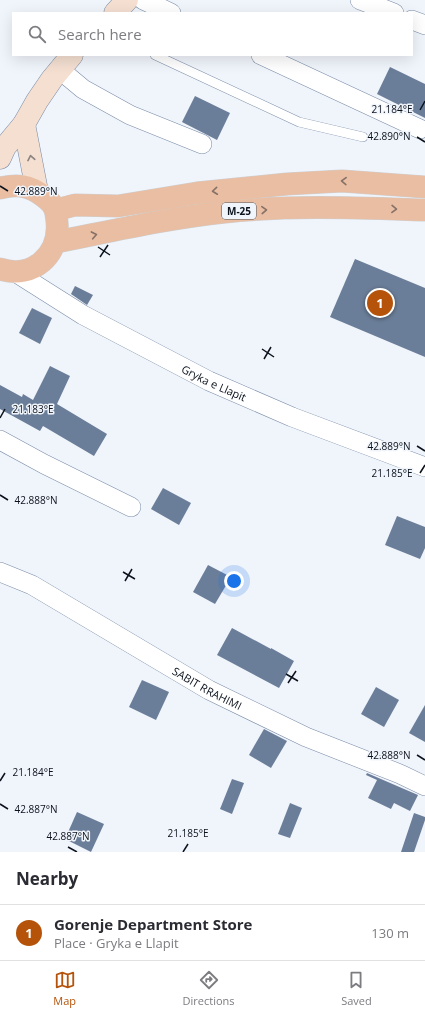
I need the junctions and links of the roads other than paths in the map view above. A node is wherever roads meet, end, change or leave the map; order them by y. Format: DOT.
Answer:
graph roads {
  1 [pos="127,0"];
  2 [pos="143,0"];
  3 [pos="360,0"];
  4 [pos="116,12"];
  5 [pos="169,12"];
  6 [pos="391,12"];
  7 [pos="413,20"];
  8 [pos="425,25"];
  9 [pos="157,56"];
  10 [pos="263,56"];
  11 [pos="66,62"];
  12 [pos="24,124"];
  13 [pos="420,129"];
  14 [pos="363,137"];
  15 [pos="202,144"];
  16 [pos="0,158"];
  17 [pos="425,187"];
  18 [pos="0,188"];
  19 [pos="37,191"];
  20 [pos="56,210"];
  21 [pos="425,210"];
  22 [pos="56,242"];
  23 [pos="5,271"];
  24 [pos="0,440"];
  25 [pos="425,468"];
  26 [pos="131,507"];
  27 [pos="0,572"];
  28 [pos="425,786"];
  1 -- 4 [label="main road"];
  2 -- 5 [label="street"];
  3 -- 6 [label="street"];
  7 -- 8 [label="street"];
  9 -- 14 [label="lane"];
  10 -- 13 [label="street"];
  11 -- 12 [label="main road"];
  11 -- 15 [label="street"];
  12 -- 16 [label="main road"];
  19 -- 12 [label="main road, one-way"];
  17 -- 20 [label="main road, M-25, one-way"];
  18 -- 19 [label="main road"];
  19 -- 20 [label="main road"];
  20 -- 22 [label="main road"];
  22 -- 21 [label="main road, M-25, one-way"];
  22 -- 23 [label="main road"];
  23 -- 25 [label="street, Gryka e Llapit"];
  24 -- 26 [label="street"];
  27 -- 28 [label="street, SABIT RRAHIMI"];
}
